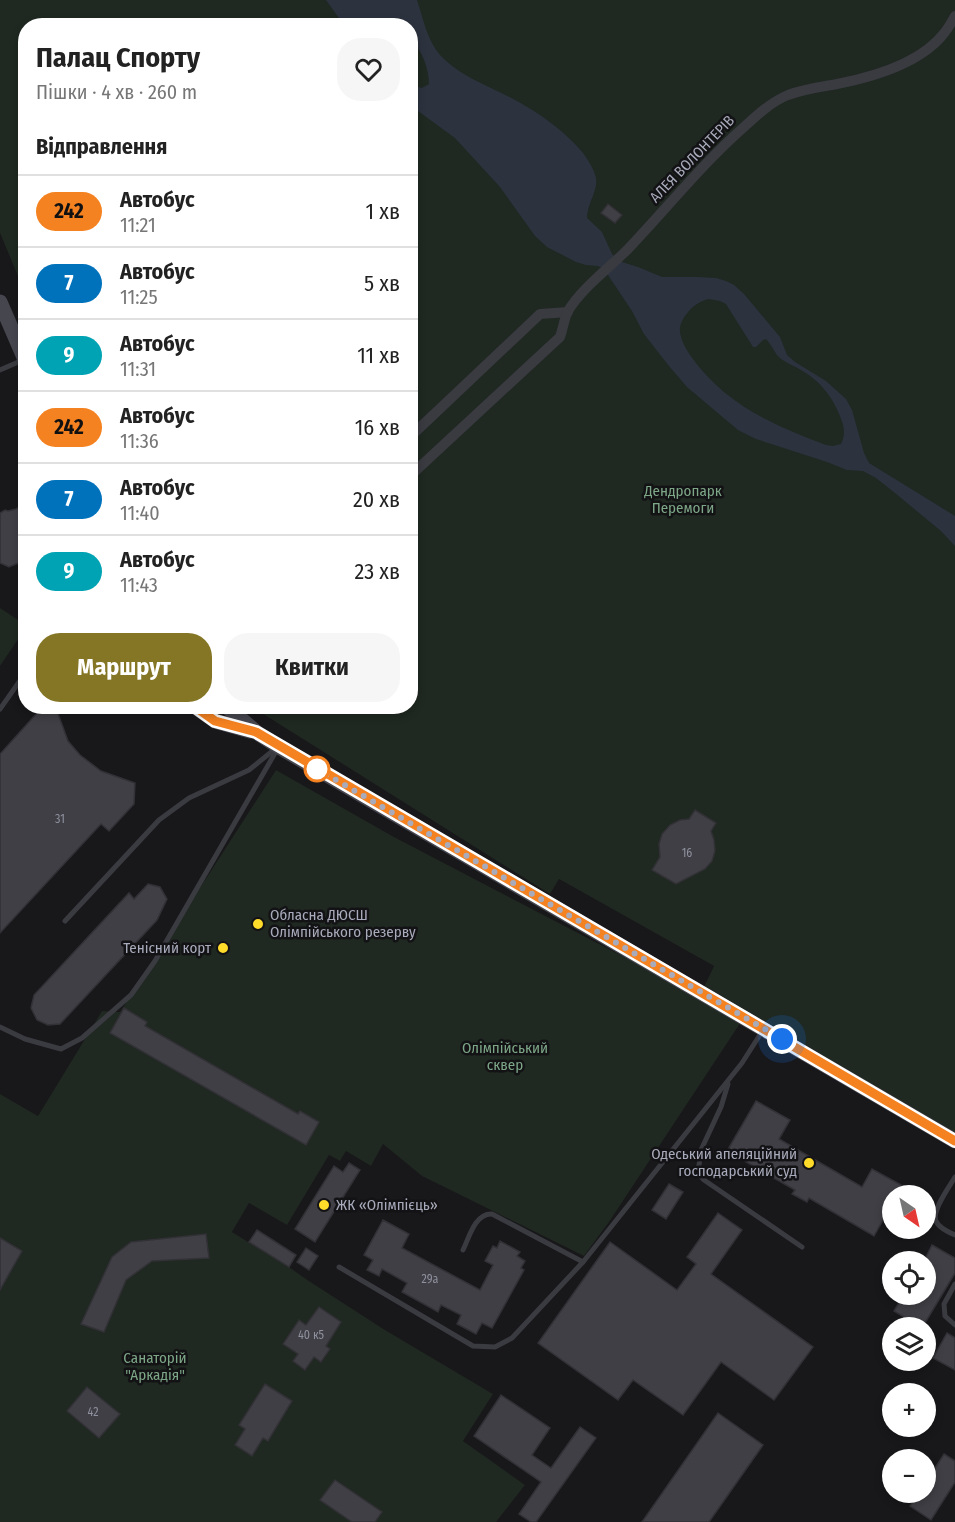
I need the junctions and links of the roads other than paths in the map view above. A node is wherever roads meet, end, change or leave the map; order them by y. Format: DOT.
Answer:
graph roads {
  1 [pos="955,16"];
  2 [pos="0,302"];
  3 [pos="568,312"];
  4 [pos="18,344"];
  5 [pos="18,364"];
  6 [pos="0,370"];
  7 [pos="418,429"];
  8 [pos="418,469"];
  9 [pos="18,683"];
  10 [pos="0,709"];
  11 [pos="205,714"];
  12 [pos="235,714"];
  13 [pos="256,732"];
  14 [pos="279,747"];
  15 [pos="65,921"];
  16 [pos="0,1027"];
  17 [pos="764,1028"];
  18 [pos="729,1080"];
  19 [pos="955,1141"];
  20 [pos="955,1177"];
  21 [pos="955,1235"];
  22 [pos="802,1247"];
  23 [pos="463,1250"];
  24 [pos="583,1262"];
  25 [pos="339,1267"];
  26 [pos="955,1284"];
  27 [pos="955,1325"];
  1 -- 3 [label="street, АЛЕЯ ВОЛОНТЕРІВ"];
  2 -- 4 [label="main road"];
  3 -- 7 [label="street"];
  3 -- 8 [label="street, АЛЕЯ ВОЛОНТЕРІВ"];
  5 -- 6 [label="lane"];
  9 -- 10 [label="lane"];
  11 -- 13 [label="main road"];
  12 -- 13 [label="main road"];
  13 -- 14 [label="main road"];
  14 -- 15 [label="lane"];
  14 -- 16 [label="lane"];
  14 -- 17 [label="main road"];
  17 -- 18 [label="lane"];
  17 -- 19 [label="main road"];
  18 -- 22 [label="lane"];
  18 -- 24 [label="lane"];
  20 -- 21 [label="lane"];
  23 -- 24 [label="lane"];
  24 -- 25 [label="lane"];
  26 -- 27 [label="lane"];
}
